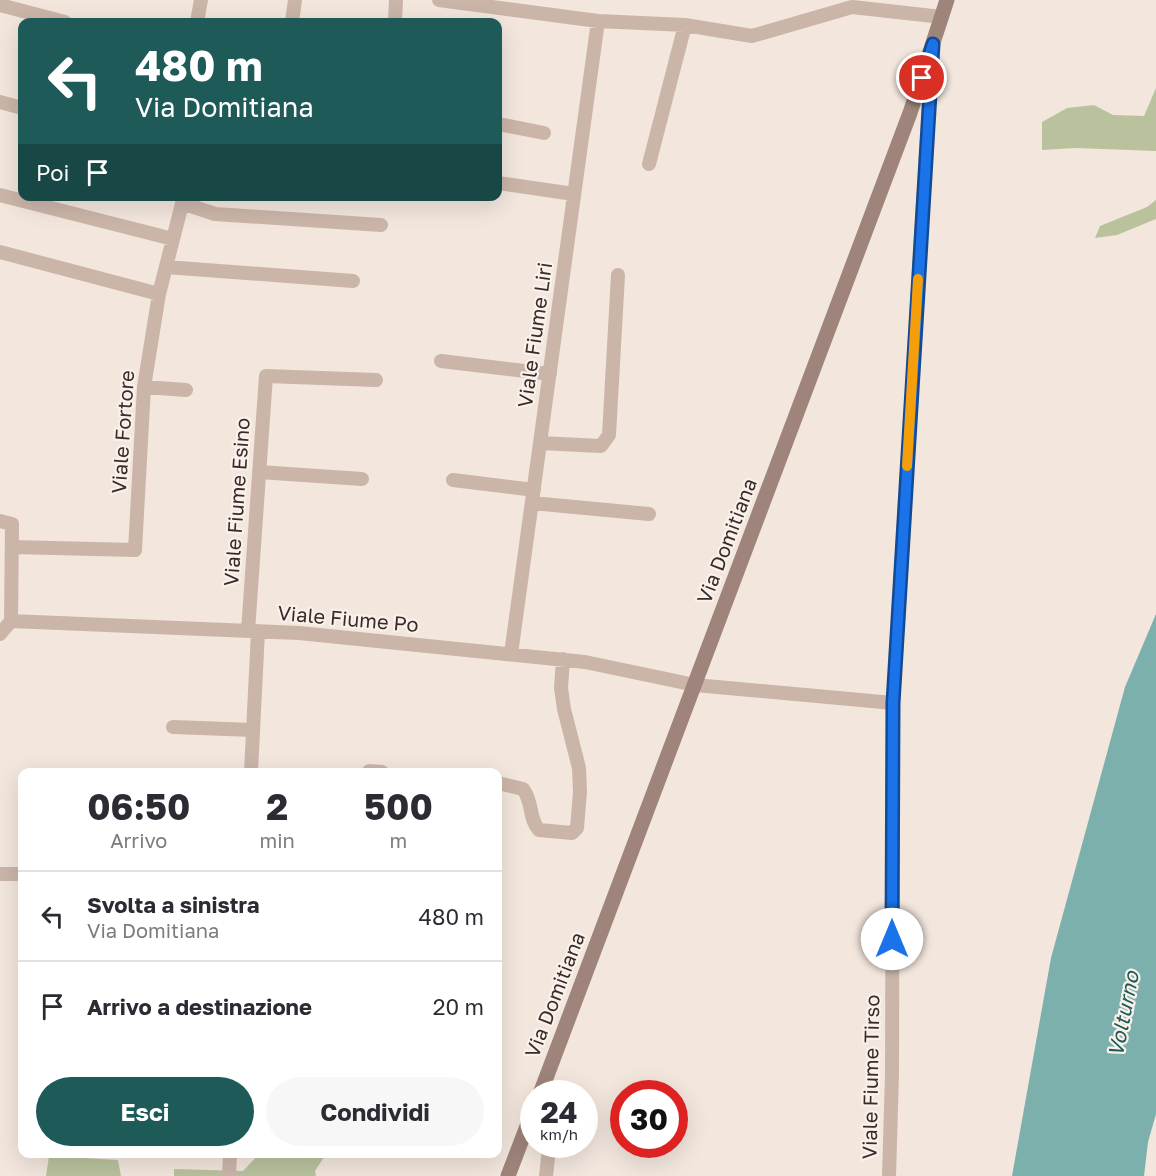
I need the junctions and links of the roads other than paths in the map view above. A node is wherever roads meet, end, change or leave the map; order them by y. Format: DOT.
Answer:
graph roads {
  1 [pos="201,0"];
  2 [pos="295,0"];
  3 [pos="396,0"];
  4 [pos="439,0"];
  5 [pos="947,0"];
  6 [pos="0,5"];
  7 [pos="942,17"];
  8 [pos="50,18"];
  9 [pos="198,18"];
  10 [pos="293,18"];
  11 [pos="395,18"];
  12 [pos="598,21"];
  13 [pos="685,25"];
  14 [pos="933,44"];
  15 [pos="0,102"];
  16 [pos="18,107"];
  17 [pos="502,125"];
  18 [pos="544,133"];
  19 [pos="649,164"];
  20 [pos="502,184"];
  21 [pos="574,194"];
  22 [pos="0,195"];
  23 [pos="18,200"];
  24 [pos="24,201"];
  25 [pos="183,201"];
  26 [pos="185,201"];
  27 [pos="381,225"];
  28 [pos="173,239"];
  29 [pos="0,252"];
  30 [pos="166,267"];
  31 [pos="618,275"];
  32 [pos="352,282"];
  33 [pos="159,294"];
  34 [pos="441,361"];
  35 [pos="550,374"];
  36 [pos="376,380"];
  37 [pos="144,387"];
  38 [pos="186,390"];
  39 [pos="540,443"];
  40 [pos="259,472"];
  41 [pos="362,480"];
  42 [pos="453,480"];
  43 [pos="533,496"];
  44 [pos="649,514"];
  45 [pos="0,521"];
  46 [pos="12,547"];
  47 [pos="11,621"];
  48 [pos="253,631"];
  49 [pos="0,634"];
  50 [pos="511,654"];
  51 [pos="563,659"];
  52 [pos="695,686"];
  53 [pos="893,703"];
  54 [pos="174,727"];
  55 [pos="253,730"];
  56 [pos="251,768"];
  57 [pos="502,784"];
  58 [pos="0,874"];
  59 [pos="18,874"];
  60 [pos="545,1080"];
  61 [pos="520,1145"];
  62 [pos="230,1158"];
  63 [pos="548,1158"];
  64 [pos="229,1176"];
  65 [pos="508,1176"];
  66 [pos="546,1176"];
  67 [pos="889,1176"];
  1 -- 9 [label="street"];
  2 -- 10 [label="street"];
  3 -- 11 [label="street"];
  4 -- 12 [label="street"];
  5 -- 7 [label="street, Via Domitiana"];
  6 -- 8 [label="street"];
  7 -- 13 [label="street"];
  7 -- 14 [label="street, Via Domitiana"];
  12 -- 13 [label="street"];
  12 -- 21 [label="street, Viale Fiume Liri"];
  13 -- 19 [label="street"];
  14 -- 52 [label="street, Via Domitiana"];
  14 -- 53 [label="street, Viale Fiume Tirso"];
  15 -- 16 [label="street"];
  17 -- 18 [label="street"];
  20 -- 21 [label="street"];
  21 -- 35 [label="street, Viale Fiume Liri"];
  22 -- 23 [label="street"];
  24 -- 28 [label="street"];
  25 -- 28 [label="street, Viale Fortore"];
  26 -- 27 [label="street"];
  28 -- 30 [label="street, Viale Fortore"];
  29 -- 33 [label="street"];
  30 -- 32 [label="street"];
  30 -- 33 [label="street, Viale Fortore"];
  31 -- 39 [label="street"];
  33 -- 37 [label="street, Viale Fortore"];
  34 -- 35 [label="street"];
  35 -- 39 [label="street, Viale Fiume Liri"];
  36 -- 40 [label="street, Viale Fiume Esino"];
  37 -- 38 [label="street"];
  37 -- 46 [label="street, Viale Fortore"];
  39 -- 43 [label="street, Viale Fiume Liri"];
  40 -- 41 [label="street"];
  40 -- 48 [label="street, Viale Fiume Esino"];
  42 -- 43 [label="street"];
  43 -- 44 [label="street"];
  43 -- 50 [label="street, Viale Fiume Liri"];
  45 -- 46 [label="street"];
  46 -- 47 [label="street"];
  47 -- 48 [label="street, Viale Fiume Po"];
  47 -- 49 [label="street"];
  48 -- 50 [label="street, Viale Fiume Po"];
  48 -- 55 [label="street, Viale Fiume Esino"];
  50 -- 51 [label="street, Viale Fiume Po"];
  51 -- 52 [label="street, Viale Fiume Po"];
  51 -- 57 [label="street"];
  52 -- 53 [label="street, Viale Fiume Po"];
  52 -- 60 [label="street, Via Domitiana"];
  53 -- 67 [label="street, Viale Fiume Tirso"];
  54 -- 55 [label="street"];
  55 -- 56 [label="street, Viale Fiume Esino"];
  58 -- 59 [label="street"];
  61 -- 65 [label="street"];
  62 -- 64 [label="street"];
  63 -- 66 [label="street"];
}
